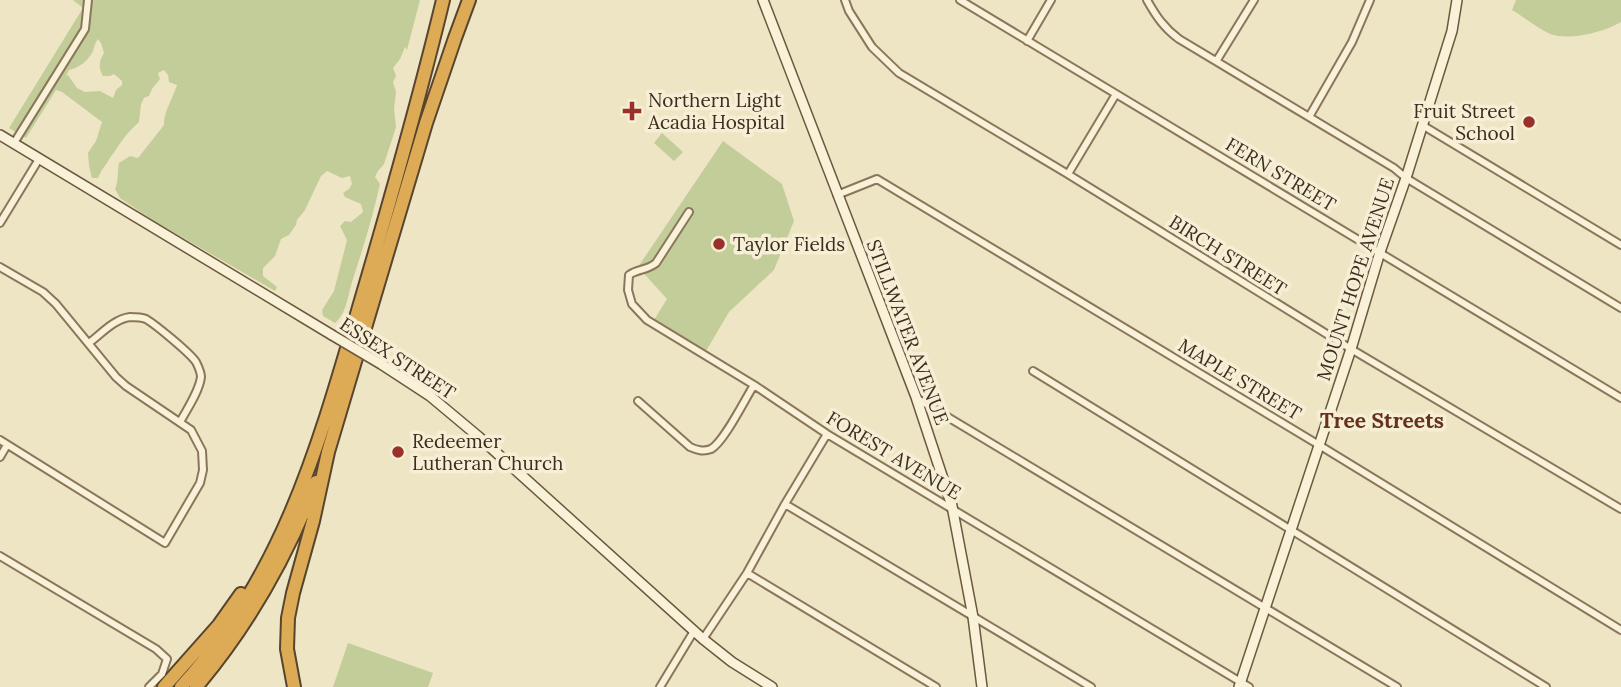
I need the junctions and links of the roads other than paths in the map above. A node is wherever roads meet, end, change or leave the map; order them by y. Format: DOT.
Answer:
graph roads {
  1 [pos="88,0"];
  2 [pos="443,0"];
  3 [pos="469,0"];
  4 [pos="763,0"];
  5 [pos="845,0"];
  6 [pos="960,0"];
  7 [pos="1051,0"];
  8 [pos="1147,0"];
  9 [pos="1254,0"];
  10 [pos="1370,0"];
  11 [pos="1457,0"];
  12 [pos="1027,41"];
  13 [pos="1217,60"];
  14 [pos="1116,94"];
  15 [pos="1308,117"];
  16 [pos="1422,125"];
  17 [pos="0,135"];
  18 [pos="14,143"];
  19 [pos="39,159"];
  20 [pos="1068,174"];
  21 [pos="1406,178"];
  22 [pos="837,195"];
  23 [pos="689,212"];
  24 [pos="0,223"];
  25 [pos="1621,245"];
  26 [pos="1380,252"];
  27 [pos="0,267"];
  28 [pos="1621,308"];
  29 [pos="89,343"];
  30 [pos="1351,349"];
  31 [pos="1032,371"];
  32 [pos="754,385"];
  33 [pos="916,397"];
  34 [pos="1621,398"];
  35 [pos="638,401"];
  36 [pos="180,422"];
  37 [pos="827,434"];
  38 [pos="0,440"];
  39 [pos="8,445"];
  40 [pos="1319,445"];
  41 [pos="328,452"];
  42 [pos="0,457"];
  43 [pos="785,504"];
  44 [pos="1621,509"];
  45 [pos="954,510"];
  46 [pos="1291,528"];
  47 [pos="0,556"];
  48 [pos="266,565"];
  49 [pos="747,573"];
  50 [pos="1266,608"];
  51 [pos="973,617"];
  52 [pos="1621,630"];
  53 [pos="694,631"];
  54 [pos="703,639"];
  55 [pos="1243,686"];
  56 [pos="149,687"];
  57 [pos="163,687"];
  58 [pos="181,687"];
  59 [pos="196,687"];
  60 [pos="294,687"];
  61 [pos="660,687"];
  62 [pos="772,687"];
  63 [pos="936,687"];
  64 [pos="982,687"];
  65 [pos="1091,687"];
  66 [pos="1397,687"];
  67 [pos="1546,687"];
  1 -- 18 [label="street"];
  2 -- 48 [label="highway"];
  3 -- 41 [label="highway"];
  4 -- 22 [label="street, STILLWATER AVENUE"];
  5 -- 20 [label="street, BIRCH STREET"];
  6 -- 12 [label="street, FERN STREET"];
  7 -- 12 [label="street"];
  8 -- 13 [label="street"];
  9 -- 13 [label="street"];
  10 -- 15 [label="street"];
  11 -- 16 [label="street, MOUNT HOPE AVENUE"];
  12 -- 14 [label="street, FERN STREET"];
  13 -- 15 [label="street"];
  14 -- 20 [label="street"];
  14 -- 26 [label="street, FERN STREET"];
  15 -- 21 [label="street"];
  16 -- 21 [label="street, MOUNT HOPE AVENUE"];
  16 -- 25 [label="street"];
  17 -- 18 [label="street, ESSEX STREET"];
  18 -- 19 [label="street, ESSEX STREET"];
  19 -- 24 [label="street"];
  19 -- 53 [label="street, ESSEX STREET, bridge"];
  20 -- 30 [label="street, BIRCH STREET"];
  21 -- 26 [label="street, MOUNT HOPE AVENUE"];
  21 -- 28 [label="street"];
  22 -- 33 [label="street, STILLWATER AVENUE"];
  22 -- 40 [label="street, MAPLE STREET"];
  23 -- 32 [label="street, FOREST AVENUE"];
  26 -- 30 [label="street, MOUNT HOPE AVENUE"];
  26 -- 34 [label="street, FERN STREET"];
  27 -- 29 [label="street"];
  29 -- 36 [label="street"];
  29 -- 36 [label="street"];
  30 -- 40 [label="street, MOUNT HOPE AVENUE"];
  30 -- 44 [label="street, BIRCH STREET"];
  31 -- 46 [label="street"];
  32 -- 35 [label="street"];
  32 -- 37 [label="street, FOREST AVENUE"];
  33 -- 45 [label="street, STILLWATER AVENUE"];
  33 -- 50 [label="street"];
  36 -- 39 [label="street"];
  37 -- 43 [label="street"];
  37 -- 45 [label="street, FOREST AVENUE"];
  38 -- 39 [label="street"];
  39 -- 42 [label="street"];
  40 -- 46 [label="street, MOUNT HOPE AVENUE"];
  40 -- 52 [label="street, MAPLE STREET"];
  41 -- 59 [label="highway"];
  41 -- 60 [label="highway"];
  43 -- 49 [label="street"];
  43 -- 51 [label="street"];
  45 -- 51 [label="street, STILLWATER AVENUE"];
  45 -- 55 [label="street, FOREST AVENUE"];
  46 -- 50 [label="street, MOUNT HOPE AVENUE"];
  46 -- 67 [label="street"];
  47 -- 56 [label="street"];
  48 -- 57 [label="highway"];
  48 -- 58 [label="highway"];
  49 -- 54 [label="street"];
  49 -- 63 [label="street"];
  50 -- 55 [label="street, MOUNT HOPE AVENUE"];
  50 -- 66 [label="street"];
  51 -- 64 [label="street, STILLWATER AVENUE"];
  51 -- 65 [label="street"];
  53 -- 54 [label="street, ESSEX STREET"];
  53 -- 61 [label="street"];
  54 -- 62 [label="street, ESSEX STREET"];
}
